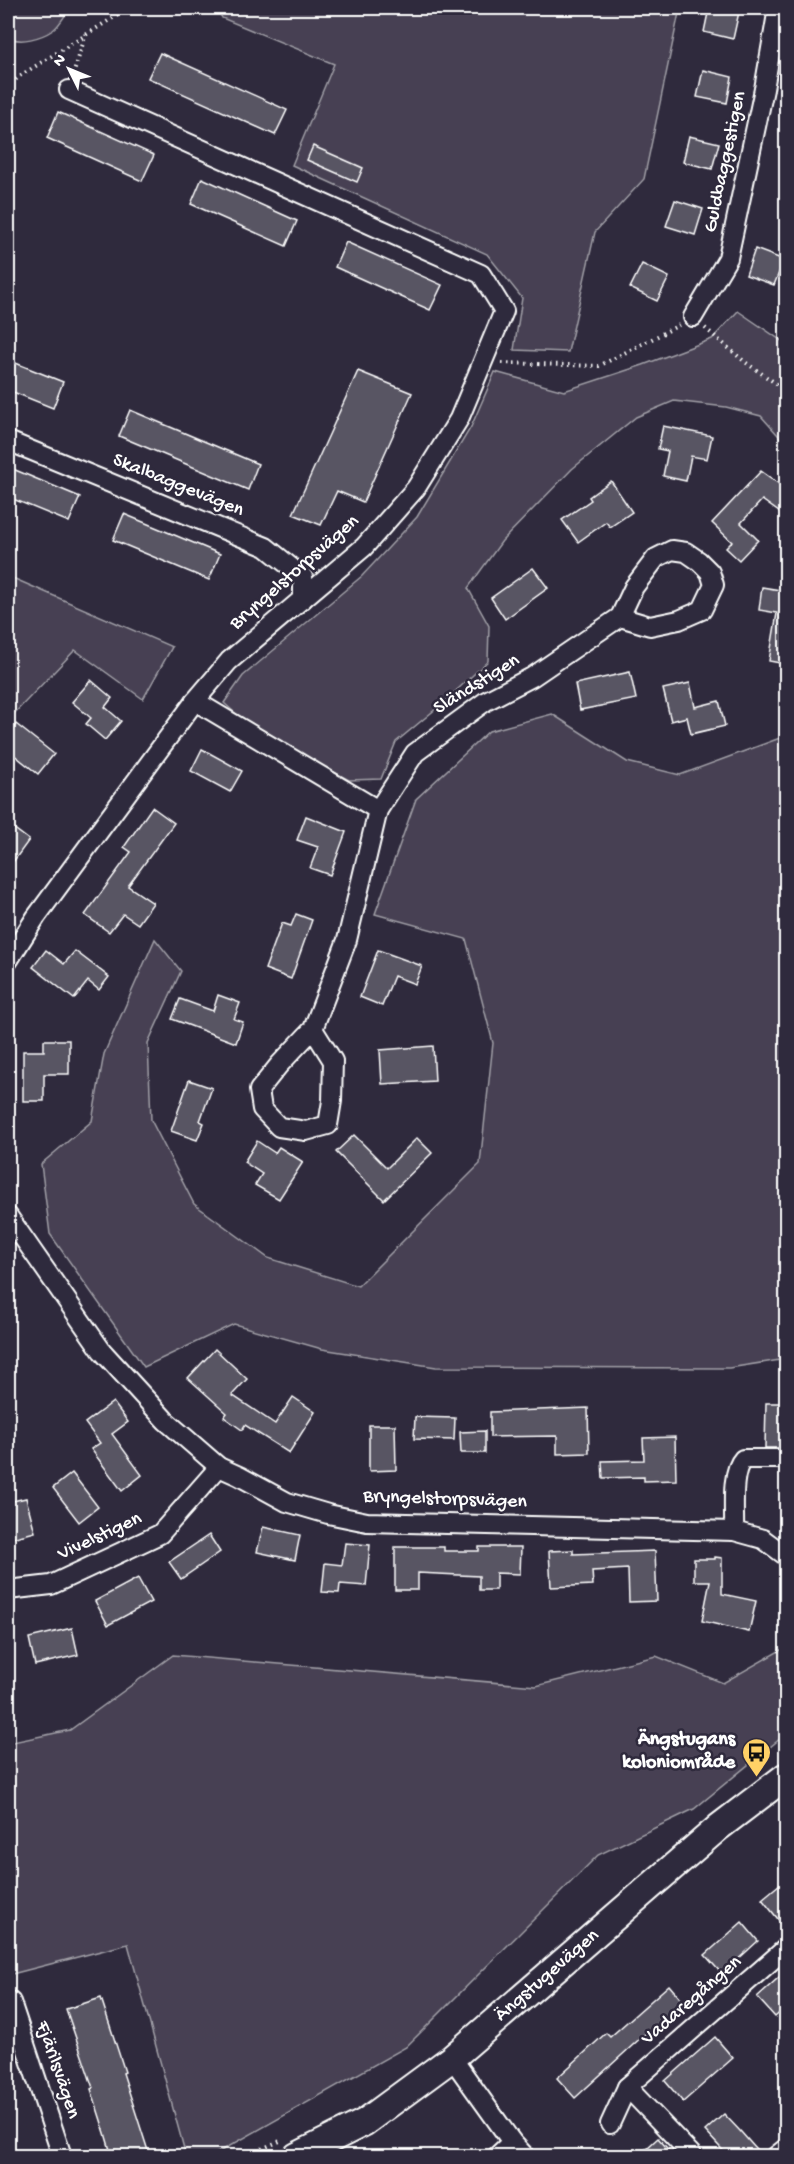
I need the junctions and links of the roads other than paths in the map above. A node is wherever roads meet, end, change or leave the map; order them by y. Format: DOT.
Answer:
graph roads {
  1 [pos="778,8"];
  2 [pos="69,90"];
  3 [pos="693,317"];
  4 [pos="8,441"];
  5 [pos="303,599"];
  6 [pos="620,616"];
  7 [pos="195,701"];
  8 [pos="378,810"];
  9 [pos="8,961"];
  10 [pos="313,1029"];
  11 [pos="8,1216"];
  12 [pos="786,1459"];
  13 [pos="219,1467"];
  14 [pos="735,1531"];
  15 [pos="786,1556"];
  16 [pos="8,1590"];
  17 [pos="786,1776"];
  18 [pos="786,1948"];
  19 [pos="8,2000"];
  20 [pos="452,2058"];
  21 [pos="627,2087"];
  22 [pos="610,2124"];
  23 [pos="512,2142"];
  24 [pos="292,2147"];
  25 [pos="786,2148"];
  26 [pos="62,2157"];
  27 [pos="497,2157"];
  28 [pos="525,2157"];
  29 [pos="693,2157"];
  30 [pos="776,2157"];
  1 -- 3 [label="street, Guldbaggestigen"];
  2 -- 5 [label="street, Bryngelstorpsvägen"];
  4 -- 5 [label="street, Skalbaggevägen"];
  5 -- 7 [label="street, Bryngelstorpsvägen"];
  6 -- 6 [label="street, Sländstigen"];
  6 -- 8 [label="street, Sländstigen"];
  7 -- 8 [label="street"];
  7 -- 9 [label="street, Bryngelstorpsvägen"];
  8 -- 10 [label="street, Sländstigen"];
  10 -- 10 [label="street, Sländstigen"];
  11 -- 13 [label="street, Bryngelstorpsvägen"];
  12 -- 14 [label="street"];
  13 -- 14 [label="street, Bryngelstorpsvägen"];
  13 -- 16 [label="street, Vivelstigen"];
  14 -- 15 [label="street, Bryngelstorpsvägen"];
  17 -- 20 [label="street, Ängstugevägen"];
  18 -- 21 [label="street, Vadaregången"];
  19 -- 26 [label="street, Fjärilsvägen"];
  20 -- 23 [label="street"];
  20 -- 24 [label="street, Ängstugevägen"];
  21 -- 22 [label="street, Vadaregången"];
  21 -- 29 [label="street"];
  23 -- 27 [label="street"];
  23 -- 28 [label="street"];
  25 -- 30 [label="street"];
}
